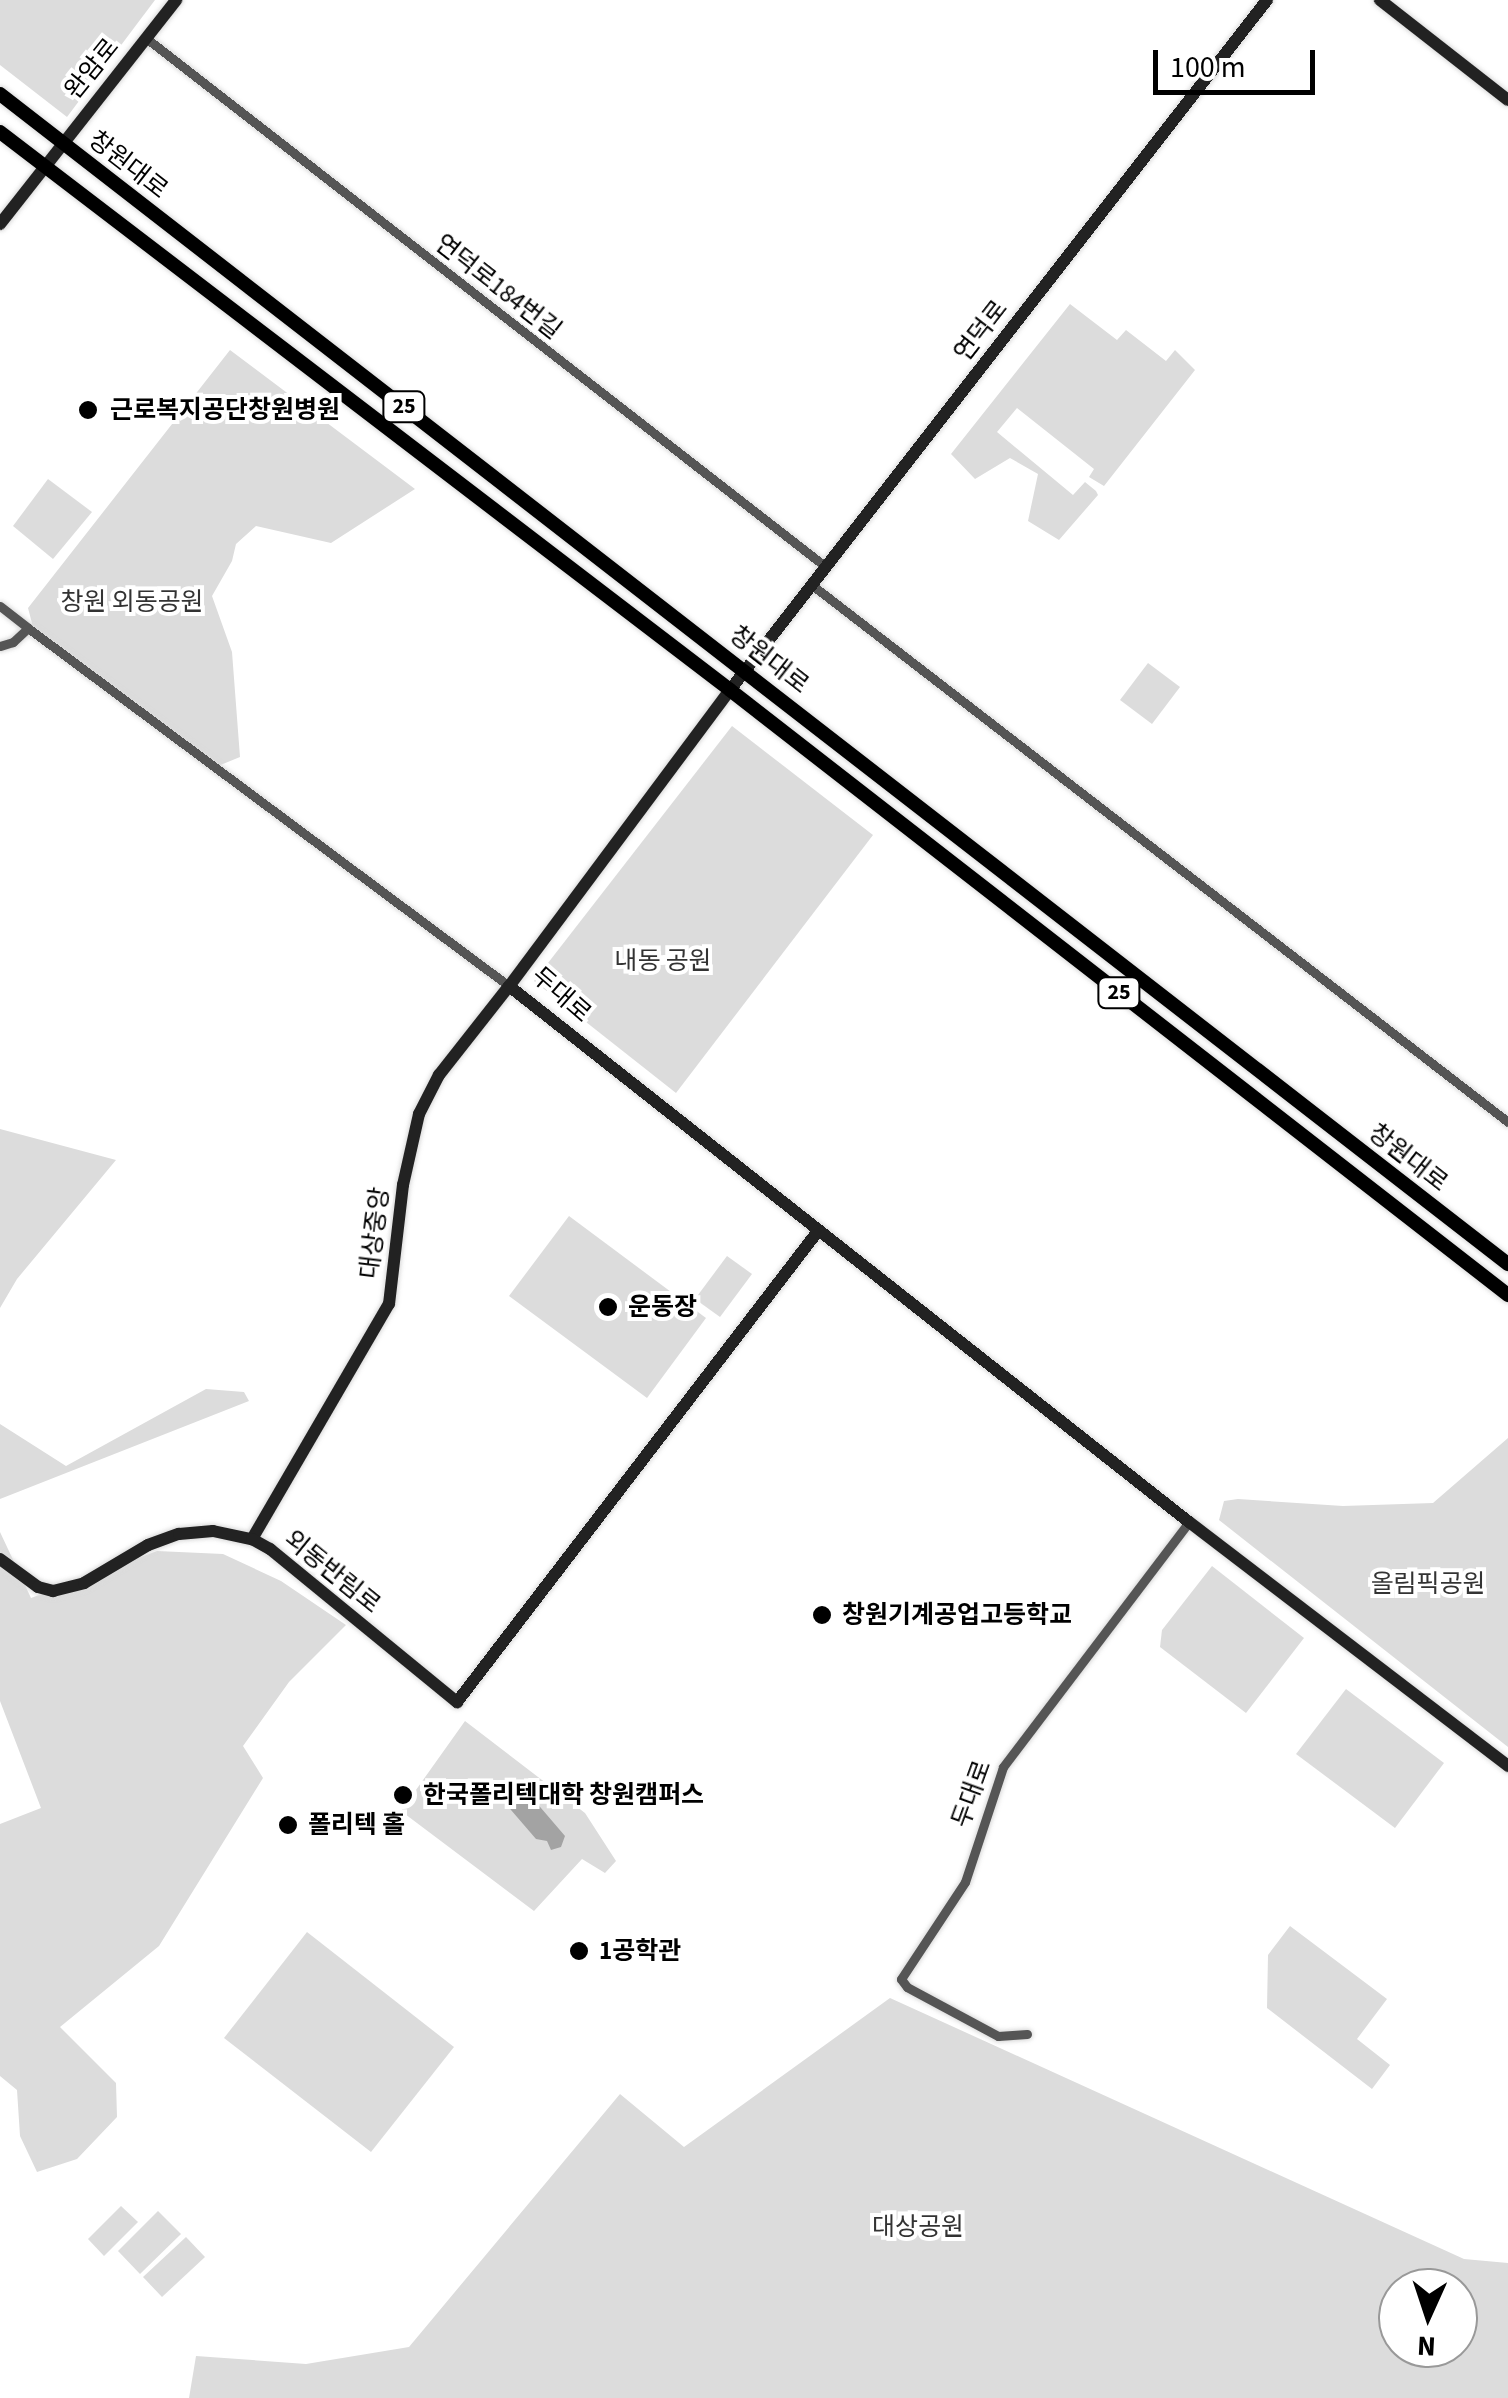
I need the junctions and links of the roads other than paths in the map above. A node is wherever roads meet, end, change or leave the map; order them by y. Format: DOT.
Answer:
graph roads {
  1 [pos="176,0"];
  2 [pos="1267,0"];
  3 [pos="1380,0"];
  4 [pos="146,38"];
  5 [pos="0,94"];
  6 [pos="1508,100"];
  7 [pos="0,132"];
  8 [pos="63,143"];
  9 [pos="45,167"];
  10 [pos="0,224"];
  11 [pos="826,567"];
  12 [pos="812,586"];
  13 [pos="0,606"];
  14 [pos="28,628"];
  15 [pos="0,646"];
  16 [pos="746,670"];
  17 [pos="730,690"];
  18 [pos="510,986"];
  19 [pos="1508,1122"];
  20 [pos="818,1230"];
  21 [pos="1508,1264"];
  22 [pos="1508,1295"];
  23 [pos="1189,1522"];
  24 [pos="252,1539"];
  25 [pos="0,1559"];
  26 [pos="1508,1766"];
  27 [pos="1027,2034"];
  1 -- 4 [label="street, 완암로"];
  2 -- 11 [label="street, 연덕로"];
  3 -- 6 [label="street"];
  4 -- 8 [label="street, 완암로"];
  4 -- 11 [label="street, 연덕로184번길"];
  5 -- 8 [label="main road, 창원대로 / 25"];
  7 -- 9 [label="main road, 창원대로 / 25"];
  8 -- 9 [label="street, 완암로"];
  8 -- 16 [label="main road, 창원대로 / 25"];
  9 -- 10 [label="street, 완암로"];
  9 -- 17 [label="main road, 창원대로 / 25"];
  11 -- 12 [label="street, 연덕로"];
  12 -- 16 [label="street, 연덕로"];
  12 -- 19 [label="street"];
  13 -- 14 [label="street"];
  14 -- 15 [label="street"];
  14 -- 18 [label="street"];
  16 -- 17 [label="street, 연덕로"];
  16 -- 21 [label="main road, 창원대로 / 25"];
  17 -- 18 [label="street, 두대로"];
  17 -- 22 [label="main road, 창원대로 / 25"];
  18 -- 20 [label="street, 두대로"];
  18 -- 24 [label="street, 대상중앙"];
  20 -- 23 [label="street, 두대로"];
  20 -- 24 [label="street, 외동반림로"];
  23 -- 26 [label="street, 두대로"];
  23 -- 27 [label="street, 두대로"];
  24 -- 25 [label="street, 외동반림로"];
}
